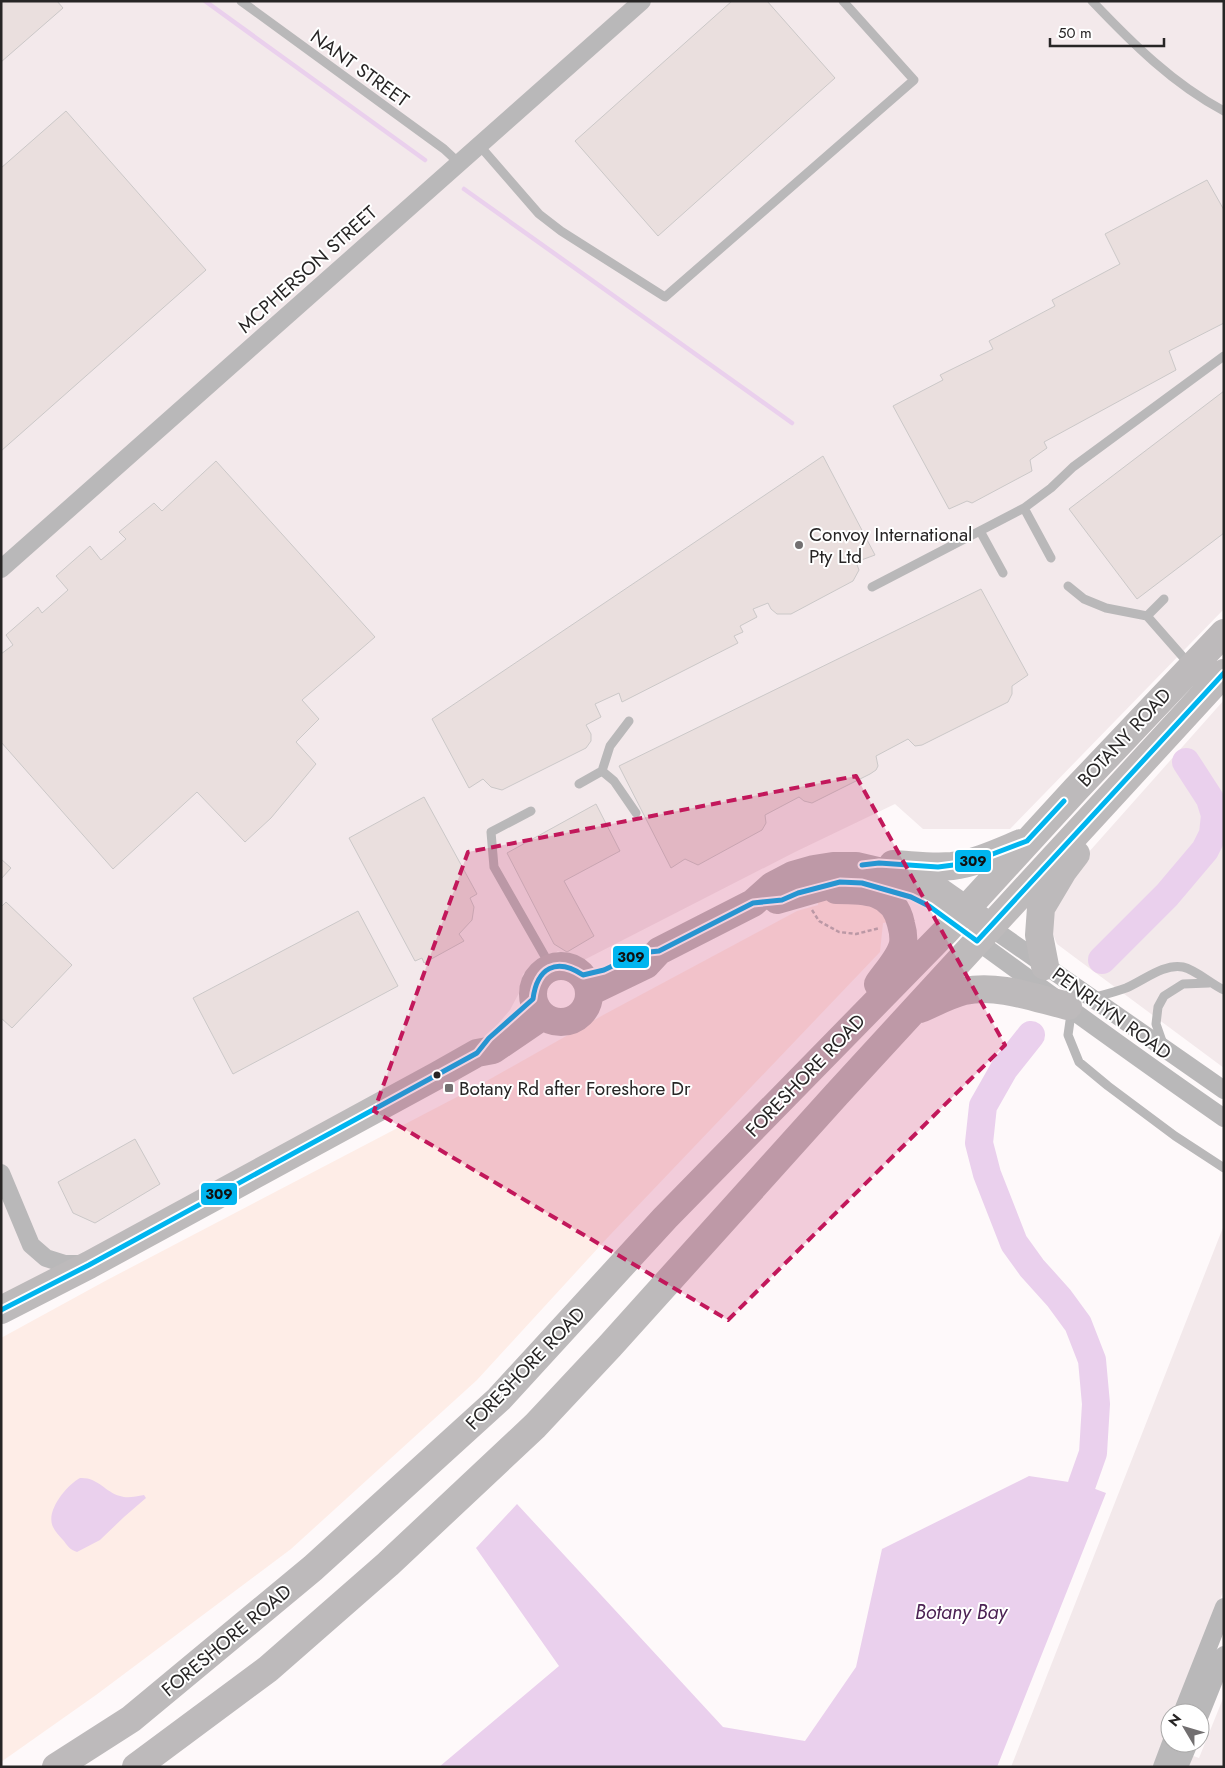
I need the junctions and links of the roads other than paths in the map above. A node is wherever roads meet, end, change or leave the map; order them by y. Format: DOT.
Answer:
graph roads {
  1 [pos="241,1"];
  2 [pos="642,1"];
  3 [pos="843,1"];
  4 [pos="1092,1"];
  5 [pos="1224,111"];
  6 [pos="480,145"];
  7 [pos="459,163"];
  8 [pos="1224,356"];
  9 [pos="1024,508"];
  10 [pos="980,530"];
  11 [pos="1051,558"];
  12 [pos="1,569"];
  13 [pos="1003,573"];
  14 [pos="1068,586"];
  15 [pos="872,588"];
  16 [pos="1164,599"];
  17 [pos="1147,616"];
  18 [pos="1224,633"];
  19 [pos="1191,666"];
  20 [pos="1224,673"];
  21 [pos="629,720"];
  22 [pos="1143,762"];
  23 [pos="602,771"];
  24 [pos="579,784"];
  25 [pos="530,811"];
  26 [pos="636,813"];
  27 [pos="1027,841"];
  28 [pos="856,866"];
  29 [pos="810,890"];
  30 [pos="753,903"];
  31 [pos="960,916"];
  32 [pos="983,934"];
  33 [pos="1045,966"];
  34 [pos="551,967"];
  35 [pos="586,983"];
  36 [pos="1209,983"];
  37 [pos="1224,990"];
  38 [pos="1079,1006"];
  39 [pos="538,1007"];
  40 [pos="913,1012"];
  41 [pos="847,1033"];
  42 [pos="1164,1050"];
  43 [pos="1224,1090"];
  44 [pos="1224,1118"];
  45 [pos="1224,1168"];
  46 [pos="1,1174"];
  47 [pos="89,1265"];
  48 [pos="1,1310"];
  49 [pos="1224,1607"];
  50 [pos="1224,1655"];
  51 [pos="1186,1703"];
  52 [pos="1205,1703"];
  53 [pos="1167,1753"];
  54 [pos="1185,1753"];
  55 [pos="56,1767"];
  56 [pos="136,1767"];
  57 [pos="1162,1767"];
  58 [pos="1179,1767"];
  1 -- 7 [label="lane, NANT STREET"];
  2 -- 6 [label="street, MCPHERSON STREET"];
  3 -- 6 [label="lane"];
  4 -- 5 [label="lane"];
  6 -- 7 [label="street, MCPHERSON STREET"];
  7 -- 12 [label="street, MCPHERSON STREET"];
  8 -- 9 [label="lane"];
  9 -- 10 [label="lane"];
  9 -- 11 [label="lane"];
  10 -- 13 [label="lane"];
  10 -- 15 [label="lane"];
  14 -- 17 [label="lane"];
  16 -- 17 [label="lane"];
  17 -- 19 [label="lane"];
  18 -- 19 [label="main road, BOTANY ROAD"];
  19 -- 27 [label="main road, BOTANY ROAD"];
  20 -- 22 [label="main road, BOTANY ROAD"];
  21 -- 23 [label="lane"];
  22 -- 32 [label="main road, BOTANY ROAD"];
  22 -- 33 [label="main road"];
  23 -- 24 [label="lane"];
  23 -- 26 [label="lane"];
  25 -- 34 [label="lane"];
  27 -- 28 [label="main road"];
  27 -- 31 [label="main road, BOTANY ROAD"];
  28 -- 30 [label="main road"];
  28 -- 31 [label="main road"];
  29 -- 30 [label="main road"];
  29 -- 31 [label="main road"];
  29 -- 41 [label="main road"];
  30 -- 35 [label="main road"];
  31 -- 32 [label="main road"];
  31 -- 41 [label="main road, FORESHORE ROAD"];
  32 -- 33 [label="street, PENRHYN ROAD"];
  32 -- 38 [label="street, PENRHYN ROAD"];
  32 -- 40 [label="main road, FORESHORE ROAD"];
  33 -- 38 [label="street, PENRHYN ROAD"];
  34 -- 35 [label="main road"];
  34 -- 39 [label="main road"];
  35 -- 39 [label="main road"];
  36 -- 37 [label="lane"];
  36 -- 38 [label="lane"];
  36 -- 42 [label="lane"];
  38 -- 40 [label="main road"];
  38 -- 42 [label="street, PENRHYN ROAD"];
  38 -- 44 [label="street, PENRHYN ROAD"];
  38 -- 45 [label="lane"];
  39 -- 47 [label="main road"];
  40 -- 56 [label="main road, FORESHORE ROAD"];
  41 -- 55 [label="main road, FORESHORE ROAD"];
  42 -- 43 [label="street, PENRHYN ROAD"];
  46 -- 47 [label="street"];
  47 -- 48 [label="main road"];
  49 -- 51 [label="street"];
  50 -- 52 [label="street"];
  53 -- 57 [label="street"];
  54 -- 58 [label="street"];
}
